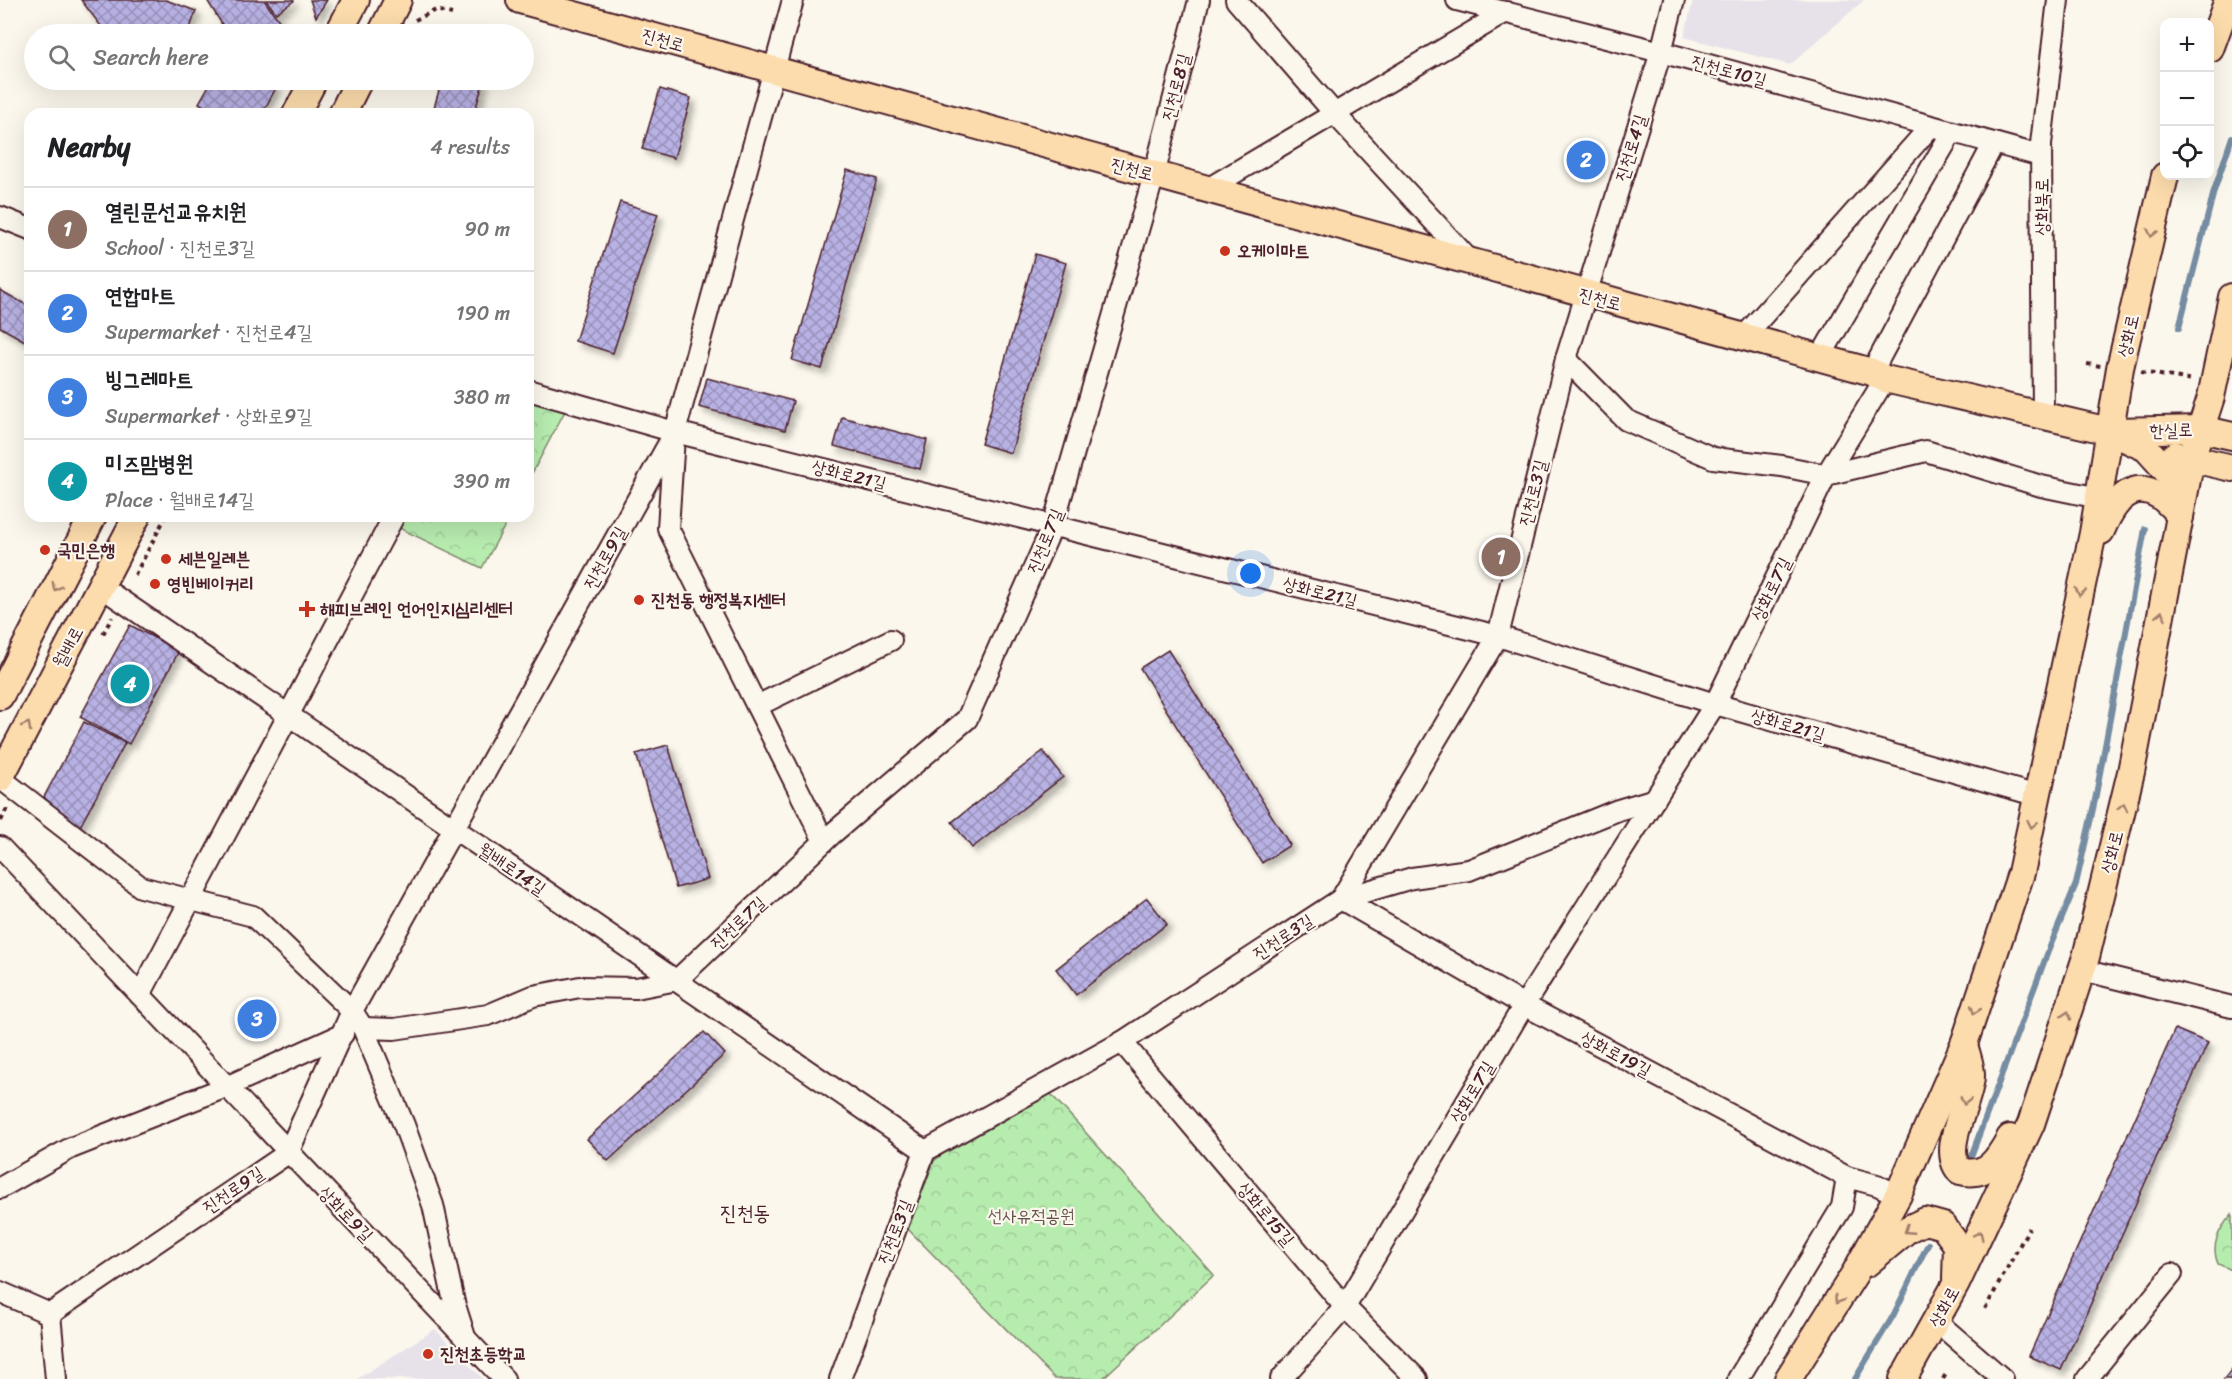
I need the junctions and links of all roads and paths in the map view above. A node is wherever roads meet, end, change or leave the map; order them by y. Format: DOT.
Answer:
graph roads {
  1 [pos="356,0"];
  2 [pos="398,0"];
  3 [pos="520,0"];
  4 [pos="793,0"];
  5 [pos="1199,0"];
  6 [pos="1236,0"];
  7 [pos="1457,0"];
  8 [pos="1674,0"];
  9 [pos="2058,0"];
  10 [pos="2228,0"];
  11 [pos="1506,12"];
  12 [pos="452,14"];
  13 [pos="343,24"];
  14 [pos="386,24"];
  15 [pos="411,24"];
  16 [pos="2214,39"];
  17 [pos="1661,52"];
  18 [pos="773,71"];
  19 [pos="309,90"];
  20 [pos="354,90"];
  21 [pos="299,108"];
  22 [pos="345,108"];
  23 [pos="1335,114"];
  24 [pos="1931,126"];
  25 [pos="1952,132"];
  26 [pos="1994,143"];
  27 [pos="2041,156"];
  28 [pos="1154,175"];
  29 [pos="2164,180"];
  30 [pos="1209,188"];
  31 [pos="0,218"];
  32 [pos="24,227"];
  33 [pos="1473,264"];
  34 [pos="1586,295"];
  35 [pos="2232,297"];
  36 [pos="1743,338"];
  37 [pos="1566,359"];
  38 [pos="1819,359"];
  39 [pos="2087,364"];
  40 [pos="2120,368"];
  41 [pos="1878,376"];
  42 [pos="2214,383"];
  43 [pos="534,392"];
  44 [pos="2043,415"];
  45 [pos="2201,429"];
  46 [pos="2109,431"];
  47 [pos="675,432"];
  48 [pos="2232,436"];
  49 [pos="2146,448"];
  50 [pos="2191,459"];
  51 [pos="2232,468"];
  52 [pos="1826,475"];
  53 [pos="2099,498"];
  54 [pos="2180,516"];
  55 [pos="90,522"];
  56 [pos="133,522"];
  57 [pos="162,522"];
  58 [pos="391,522"];
  59 [pos="1053,525"];
  60 [pos="2086,565"];
  61 [pos="135,575"];
  62 [pos="100,586"];
  63 [pos="1498,636"];
  64 [pos="891,640"];
  65 [pos="0,696"];
  66 [pos="1715,704"];
  67 [pos="757,706"];
  68 [pos="291,715"];
  69 [pos="0,778"];
  70 [pos="2038,796"];
  71 [pos="1655,799"];
  72 [pos="454,830"];
  73 [pos="824,841"];
  74 [pos="0,847"];
  75 [pos="1341,899"];
  76 [pos="191,900"];
  77 [pos="2082,970"];
  78 [pos="678,980"];
  79 [pos="141,994"];
  80 [pos="1524,1005"];
  81 [pos="2232,1007"];
  82 [pos="352,1011"];
  83 [pos="363,1028"];
  84 [pos="343,1034"];
  85 [pos="1122,1042"];
  86 [pos="1964,1044"];
  87 [pos="2056,1050"];
  88 [pos="226,1087"];
  89 [pos="925,1151"];
  90 [pos="288,1153"];
  91 [pos="1847,1177"];
  92 [pos="0,1188"];
  93 [pos="1898,1195"];
  94 [pos="2029,1228"];
  95 [pos="1855,1273"];
  96 [pos="2172,1274"];
  97 [pos="1956,1284"];
  98 [pos="0,1292"];
  99 [pos="1345,1307"];
  100 [pos="1985,1309"];
  101 [pos="50,1314"];
  102 [pos="1936,1321"];
  103 [pos="466,1340"];
  104 [pos="1946,1374"];
  105 [pos="56,1379"];
  106 [pos="504,1379"];
  107 [pos="840,1379"];
  108 [pos="1281,1379"];
  109 [pos="1417,1379"];
  110 [pos="1738,1379"];
  111 [pos="1788,1379"];
  112 [pos="1903,1379"];
  113 [pos="1943,1379"];
  114 [pos="2003,1379"];
  115 [pos="2087,1379"];
  1 -- 13 [label="main road"];
  2 -- 14 [label="main road"];
  3 -- 18 [label="main road, 진천로"];
  4 -- 18 [label="street"];
  5 -- 28 [label="street, 진천로8길"];
  6 -- 23 [label="street"];
  7 -- 11 [label="street, 진천로10길"];
  8 -- 17 [label="street, 진천로4길"];
  9 -- 27 [label="street, 상화북로"];
  10 -- 16 [label="main road"];
  11 -- 17 [label="street, 진천로10길"];
  11 -- 23 [label="street"];
  12 -- 15 [label="path"];
  17 -- 24 [label="street, 진천로10길"];
  17 -- 34 [label="street, 진천로4길"];
  18 -- 28 [label="main road, 진천로"];
  18 -- 47 [label="street, 진천로9길"];
  19 -- 21 [label="main road"];
  20 -- 22 [label="main road"];
  23 -- 30 [label="street"];
  23 -- 33 [label="street"];
  24 -- 25 [label="street, 진천로10길"];
  24 -- 36 [label="street"];
  25 -- 26 [label="street, 진천로10길"];
  25 -- 38 [label="street"];
  26 -- 27 [label="street, 진천로10길"];
  26 -- 41 [label="street"];
  27 -- 44 [label="street, 상화북로"];
  28 -- 30 [label="main road, 진천로"];
  28 -- 59 [label="street, 진천로7길"];
  29 -- 40 [label="main road, 상화로, one-way"];
  30 -- 33 [label="main road, 진천로"];
  31 -- 32 [label="street"];
  33 -- 34 [label="main road, 진천로"];
  34 -- 36 [label="main road, 진천로"];
  34 -- 37 [label="street, 진천로3길"];
  35 -- 42 [label="main road, 상화로"];
  36 -- 38 [label="main road, 진천로"];
  37 -- 52 [label="street"];
  37 -- 63 [label="street, 진천로3길"];
  38 -- 41 [label="main road, 진천로"];
  39 -- 40 [label="path"];
  40 -- 42 [label="path"];
  40 -- 46 [label="main road, 상화로"];
  41 -- 44 [label="main road, 진천로"];
  41 -- 52 [label="street, 상화로7길"];
  42 -- 45 [label="main road, 상화로"];
  43 -- 47 [label="street, 상화로21길"];
  44 -- 46 [label="main road, 진천로"];
  45 -- 46 [label="main road, 한실로"];
  45 -- 48 [label="main road, 한실로"];
  45 -- 50 [label="main road, 상화로"];
  46 -- 49 [label="main road"];
  46 -- 53 [label="main road, 상화로"];
  47 -- 59 [label="street, 상화로21길"];
  47 -- 67 [label="street"];
  47 -- 72 [label="street, 진천로9길"];
  49 -- 50 [label="main road, 한실로"];
  49 -- 54 [label="main road"];
  50 -- 51 [label="main road, 한실로"];
  50 -- 54 [label="main road, 상화로"];
  52 -- 53 [label="street"];
  52 -- 66 [label="street, 상화로7길"];
  53 -- 60 [label="main road, 상화로"];
  54 -- 60 [label="main road"];
  77 -- 54 [label="main road, 상화로, one-way"];
  55 -- 65 [label="main road, one-way"];
  56 -- 62 [label="main road, 월배로"];
  57 -- 61 [label="path"];
  58 -- 68 [label="street"];
  59 -- 63 [label="street, 상화로21길"];
  59 -- 73 [label="street, 진천로7길"];
  60 -- 70 [label="main road, 상화로, one-way"];
  62 -- 68 [label="street, 월배로14길"];
  69 -- 62 [label="main road, 월배로, one-way"];
  63 -- 66 [label="street, 상화로21길"];
  63 -- 75 [label="street, 진천로3길"];
  64 -- 67 [label="street"];
  66 -- 70 [label="street, 상화로21길"];
  66 -- 71 [label="street, 상화로7길"];
  67 -- 73 [label="street"];
  68 -- 72 [label="street, 월배로14길"];
  68 -- 76 [label="street"];
  69 -- 76 [label="street, 월배로"];
  70 -- 86 [label="main road, 상화로, one-way"];
  71 -- 75 [label="street"];
  71 -- 80 [label="street, 상화로7길"];
  72 -- 78 [label="street, 월배로14길"];
  72 -- 82 [label="street, 진천로9길"];
  73 -- 78 [label="street, 진천로7길"];
  74 -- 79 [label="street, 상화로9길"];
  75 -- 80 [label="street, 상화로19길"];
  75 -- 85 [label="street, 진천로3길"];
  76 -- 79 [label="street"];
  76 -- 82 [label="street"];
  77 -- 81 [label="street"];
  87 -- 77 [label="main road, 상화로, one-way"];
  78 -- 83 [label="street"];
  78 -- 89 [label="street, 월배로14길"];
  79 -- 88 [label="street, 상화로9길"];
  80 -- 91 [label="street, 상화로19길"];
  80 -- 99 [label="street, 상화로7길"];
  82 -- 83 [label="street"];
  82 -- 84 [label="street, 진천로9길"];
  83 -- 103 [label="street, 상화로9길"];
  84 -- 88 [label="street"];
  84 -- 90 [label="street, 진천로9길"];
  85 -- 89 [label="street, 진천로3길"];
  85 -- 99 [label="street, 상화로15길"];
  86 -- 87 [label="main road, one-way"];
  86 -- 93 [label="main road, 상화로"];
  97 -- 87 [label="main road, 상화로, one-way"];
  88 -- 90 [label="street, 상화로9길"];
  88 -- 92 [label="street"];
  89 -- 107 [label="street, 진천로3길"];
  90 -- 101 [label="street, 진천로9길"];
  90 -- 103 [label="street, 상화로9길"];
  91 -- 93 [label="street, 상화로19길"];
  91 -- 110 [label="street"];
  93 -- 95 [label="main road, 상화로"];
  94 -- 100 [label="path"];
  97 -- 95 [label="main road, one-way"];
  95 -- 111 [label="main road, 상화로, one-way"];
  96 -- 115 [label="street"];
  97 -- 102 [label="main road, 상화로"];
  98 -- 101 [label="street"];
  99 -- 108 [label="street, 상화로7길"];
  99 -- 109 [label="street, 상화로15길"];
  101 -- 105 [label="street"];
  102 -- 112 [label="main road, 상화로"];
  102 -- 114 [label="street"];
  103 -- 106 [label="street, 상화로9길"];
  104 -- 113 [label="path"];
}
